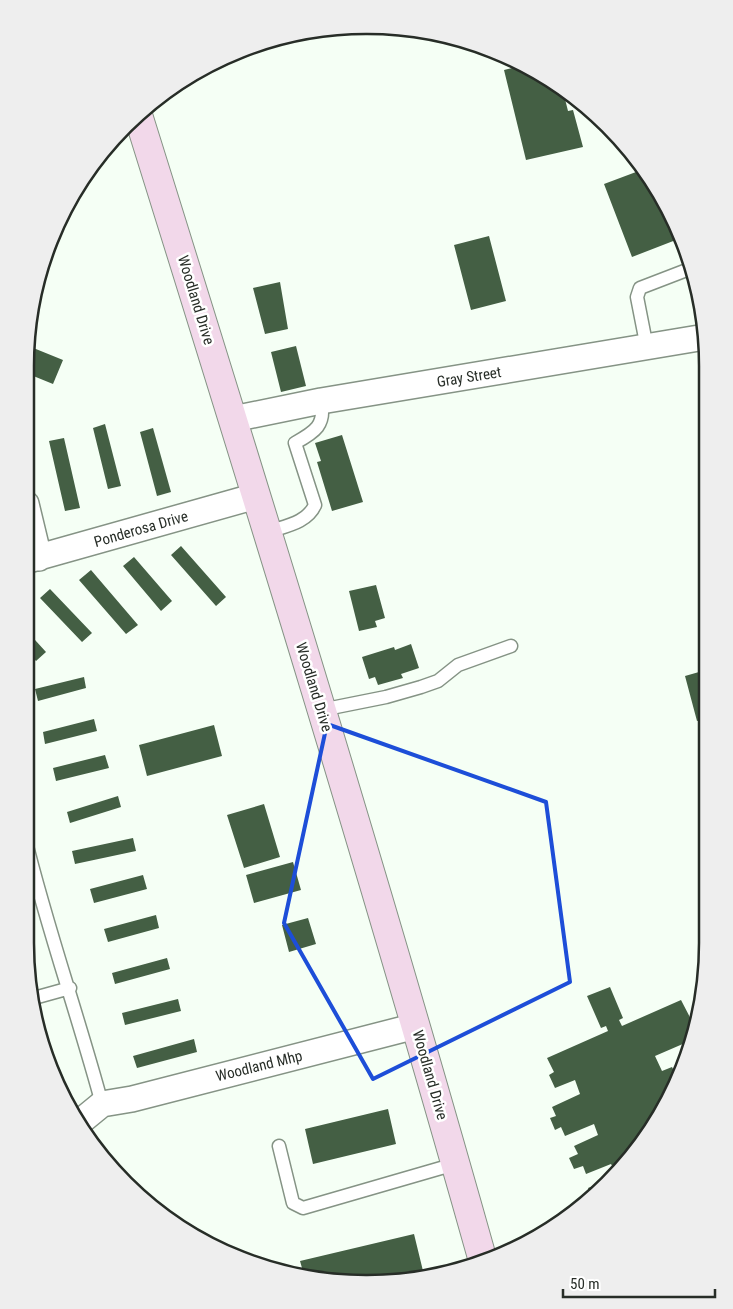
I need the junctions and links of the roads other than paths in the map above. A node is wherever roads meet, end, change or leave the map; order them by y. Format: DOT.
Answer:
graph roads {
  1 [pos="140,122"];
  2 [pos="685,271"];
  3 [pos="698,338"];
  4 [pos="647,348"];
  5 [pos="321,401"];
  6 [pos="233,419"];
  7 [pos="256,496"];
  8 [pos="268,532"];
  9 [pos="34,558"];
  10 [pos="511,646"];
  11 [pos="321,710"];
  12 [pos="34,876"];
  13 [pos="70,988"];
  14 [pos="39,997"];
  15 [pos="416,1026"];
  16 [pos="102,1104"];
  17 [pos="84,1118"];
  18 [pos="280,1146"];
  19 [pos="455,1164"];
  20 [pos="481,1255"];
  1 -- 6 [label="street, Woodland Drive"];
  2 -- 4 [label="lane"];
  3 -- 4 [label="street, Gray Street"];
  4 -- 5 [label="street, Gray Street"];
  5 -- 6 [label="street, Gray Street"];
  5 -- 8 [label="lane"];
  6 -- 7 [label="street, Woodland Drive"];
  7 -- 8 [label="street, Woodland Drive"];
  7 -- 9 [label="street, Ponderosa Drive"];
  8 -- 11 [label="street, Woodland Drive"];
  10 -- 11 [label="lane"];
  11 -- 15 [label="street, Woodland Drive"];
  12 -- 13 [label="lane"];
  13 -- 14 [label="lane"];
  13 -- 16 [label="lane"];
  15 -- 16 [label="street, Woodland Mhp"];
  15 -- 19 [label="street, Woodland Drive"];
  16 -- 17 [label="street, Woodland Mhp"];
  18 -- 19 [label="lane"];
  19 -- 20 [label="street, Woodland Drive"];
}
